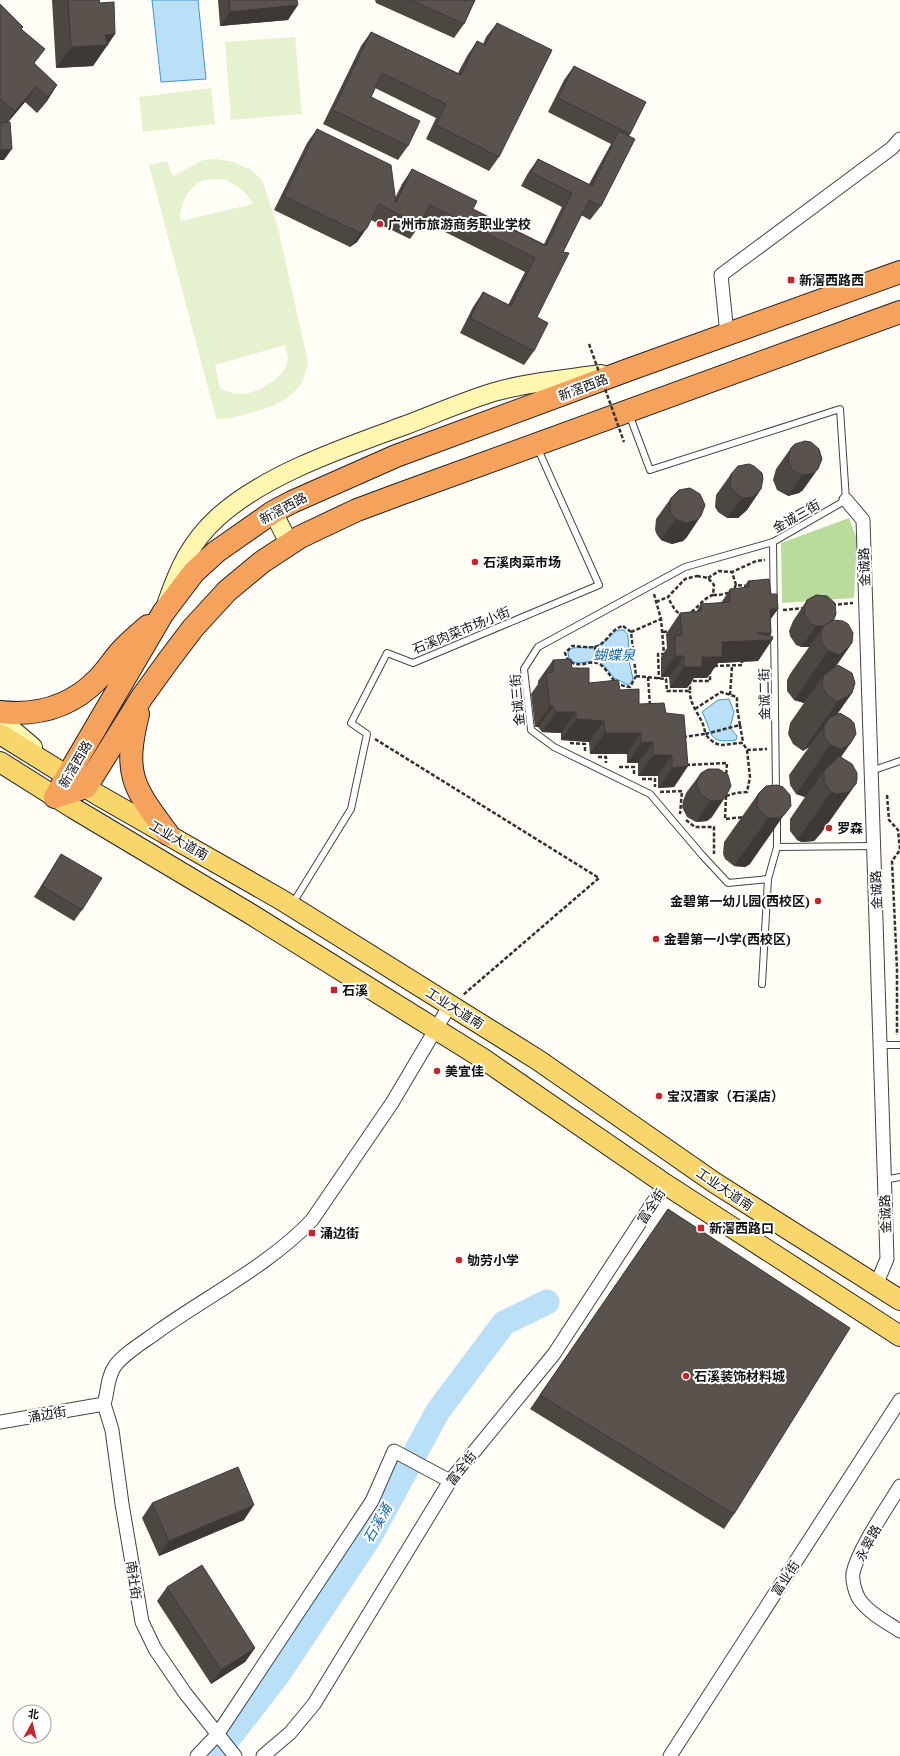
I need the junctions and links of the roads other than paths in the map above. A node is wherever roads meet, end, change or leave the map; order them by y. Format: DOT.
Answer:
graph roads {
  1 [pos="898,148"];
  2 [pos="900,272"];
  3 [pos="900,312"];
  4 [pos="728,334"];
  5 [pos="628,370"];
  6 [pos="627,411"];
  7 [pos="536,444"];
  8 [pos="846,500"];
  9 [pos="273,512"];
  10 [pos="773,542"];
  11 [pos="289,543"];
  12 [pos="163,613"];
  13 [pos="142,697"];
  14 [pos="0,712"];
  15 [pos="0,719"];
  16 [pos="0,734"];
  17 [pos="900,761"];
  18 [pos="0,762"];
  19 [pos="871,772"];
  20 [pos="68,775"];
  21 [pos="86,787"];
  22 [pos="55,797"];
  23 [pos="776,799"];
  24 [pos="777,814"];
  25 [pos="168,834"];
  26 [pos="777,846"];
  27 [pos="874,846"];
  28 [pos="768,879"];
  29 [pos="292,906"];
  30 [pos="762,984"];
  31 [pos="450,1005"];
  32 [pos="436,1029"];
  33 [pos="880,1045"];
  34 [pos="898,1045"];
  35 [pos="900,1177"];
  36 [pos="884,1180"];
  37 [pos="665,1184"];
  38 [pos="876,1285"];
  39 [pos="900,1300"];
  40 [pos="900,1336"];
  41 [pos="900,1400"];
  42 [pos="104,1404"];
  43 [pos="0,1422"];
  44 [pos="450,1480"];
  45 [pos="900,1486"];
  46 [pos="900,1631"];
  47 [pos="217,1735"];
  48 [pos="232,1753"];
  49 [pos="197,1756"];
  50 [pos="263,1756"];
  51 [pos="670,1756"];
  1 -- 4 [label="street"];
  2 -- 4 [label="highway, 新滘西路"];
  3 -- 6 [label="highway, 新滘西路"];
  4 -- 5 [label="highway, 新滘西路"];
  5 -- 9 [label="highway, 新滘西路"];
  5 -- 12 [label="main road"];
  6 -- 7 [label="highway, 新滘西路"];
  6 -- 8 [label="lane"];
  7 -- 11 [label="highway, 新滘西路"];
  7 -- 29 [label="lane, 石溪肉菜市场小街"];
  8 -- 10 [label="lane, 金诚三街"];
  8 -- 19 [label="street, 金诚路"];
  9 -- 11 [label="main road"];
  9 -- 12 [label="highway, 新滘西路"];
  10 -- 23 [label="lane, 金诚二街"];
  10 -- 28 [label="lane, 金诚三街"];
  11 -- 13 [label="highway, 新滘西路"];
  12 -- 14 [label="highway"];
  12 -- 20 [label="highway, 新滘西路"];
  13 -- 21 [label="highway, 新滘西路"];
  13 -- 25 [label="highway"];
  15 -- 20 [label="main road"];
  16 -- 20 [label="main road, 工业大道南"];
  17 -- 19 [label="lane"];
  18 -- 22 [label="main road"];
  19 -- 27 [label="street, 金诚路"];
  20 -- 21 [label="main road, 工业大道南"];
  20 -- 22 [label="highway, 新滘西路"];
  21 -- 22 [label="highway, 新滘西路"];
  21 -- 25 [label="main road, 工业大道南"];
  22 -- 32 [label="main road"];
  24 -- 26 [label="lane"];
  25 -- 29 [label="main road, 工业大道南"];
  26 -- 27 [label="lane"];
  26 -- 28 [label="lane"];
  27 -- 33 [label="street, 金诚路"];
  28 -- 30 [label="lane"];
  29 -- 31 [label="main road, 工业大道南"];
  31 -- 32 [label="street"];
  31 -- 38 [label="main road, 工业大道南"];
  32 -- 37 [label="main road"];
  32 -- 42 [label="street"];
  33 -- 34 [label="lane"];
  33 -- 36 [label="street, 金诚路"];
  35 -- 36 [label="lane"];
  36 -- 38 [label="street, 金诚路"];
  37 -- 40 [label="main road"];
  37 -- 44 [label="street, 富全街"];
  38 -- 39 [label="main road, 工业大道南"];
  41 -- 51 [label="street, 富业街"];
  42 -- 43 [label="street, 涌边街"];
  42 -- 47 [label="street, 南社街"];
  44 -- 47 [label="street"];
  44 -- 50 [label="street, 富全街"];
  45 -- 46 [label="street, 永翠路"];
  47 -- 48 [label="street, 南社街"];
  47 -- 49 [label="street"];
}
